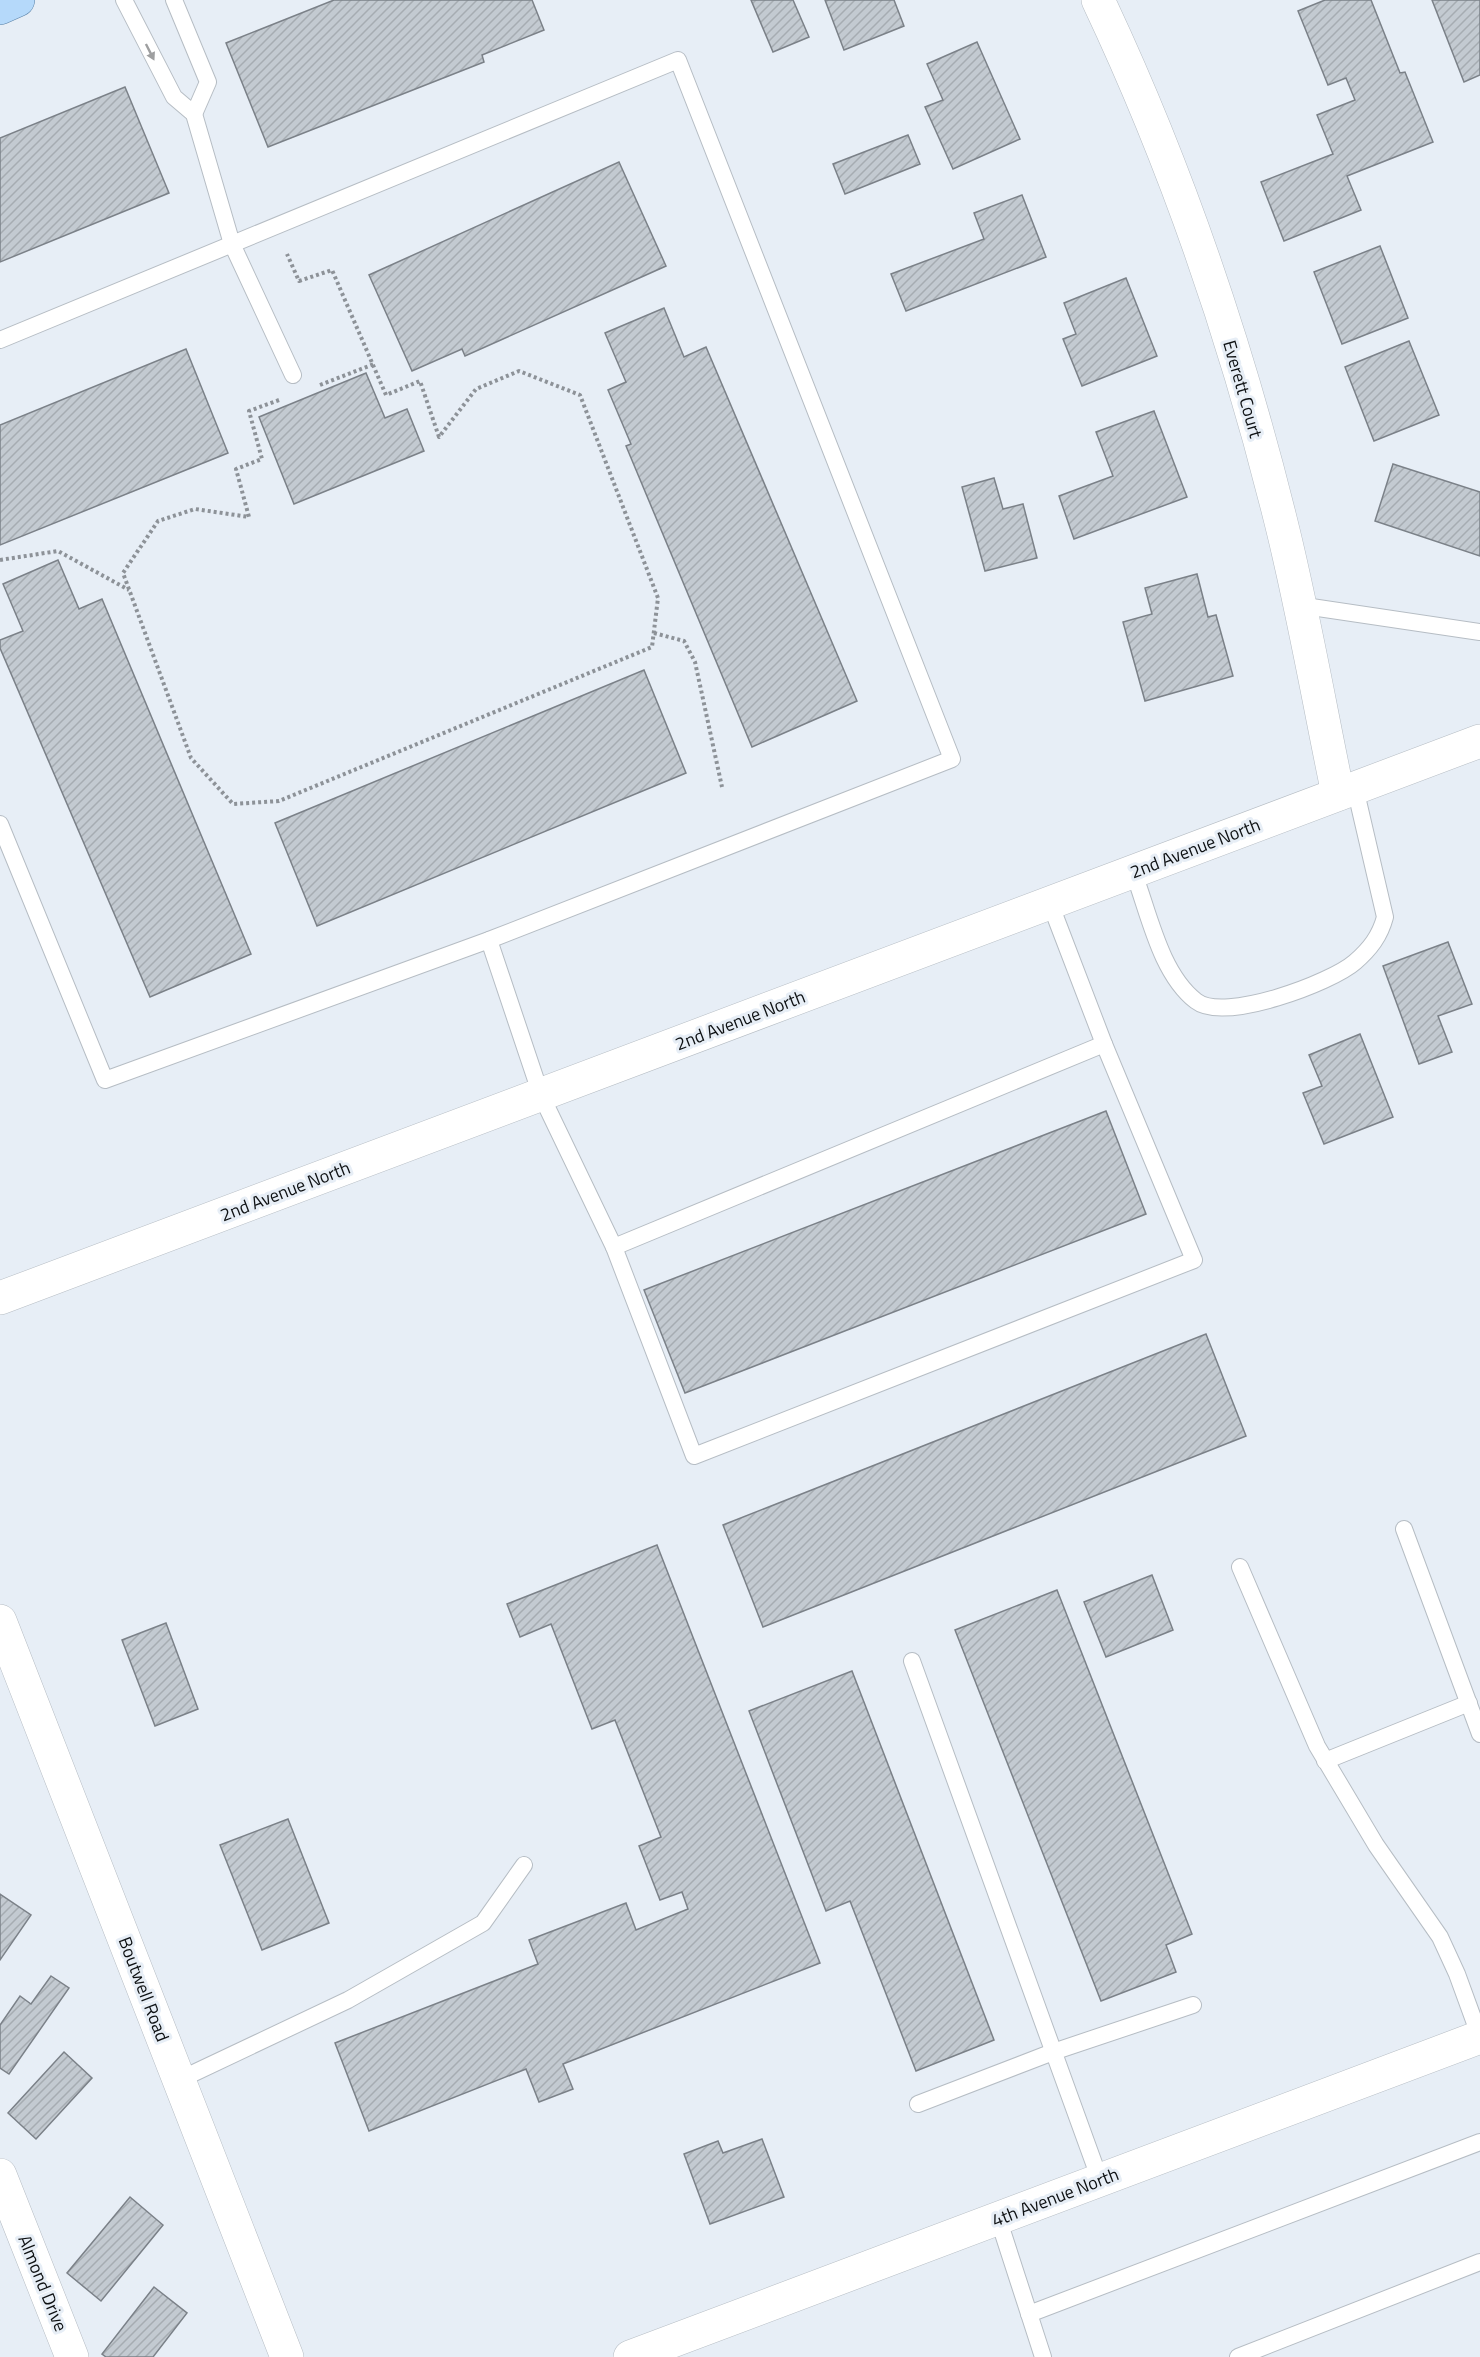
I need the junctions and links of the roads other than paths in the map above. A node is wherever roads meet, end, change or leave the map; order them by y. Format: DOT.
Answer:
graph roads {
  1 [pos="18,0"];
  2 [pos="124,0"];
  3 [pos="174,0"];
  4 [pos="1098,0"];
  5 [pos="0,8"];
  6 [pos="194,114"];
  7 [pos="232,244"];
  8 [pos="0,340"];
  9 [pos="293,375"];
  10 [pos="1298,606"];
  11 [pos="1480,632"];
  12 [pos="1480,741"];
  13 [pos="1346,791"];
  14 [pos="0,824"];
  15 [pos="1133,871"];
  16 [pos="1050,903"];
  17 [pos="489,940"];
  18 [pos="1104,1044"];
  19 [pos="541,1095"];
  20 [pos="614,1247"];
  21 [pos="0,1298"];
  22 [pos="1404,1529"];
  23 [pos="1240,1567"];
  24 [pos="0,1621"];
  25 [pos="912,1661"];
  26 [pos="1469,1703"];
  27 [pos="1480,1734"];
  28 [pos="1325,1761"];
  29 [pos="524,1865"];
  30 [pos="1192,2005"];
  31 [pos="1480,2037"];
  32 [pos="1053,2052"];
  33 [pos="179,2080"];
  34 [pos="918,2104"];
  35 [pos="1480,2142"];
  36 [pos="0,2175"];
  37 [pos="1100,2180"];
  38 [pos="998,2218"];
  39 [pos="1480,2262"];
  40 [pos="1029,2314"];
  41 [pos="72,2357"];
  42 [pos="287,2357"];
  43 [pos="630,2357"];
  44 [pos="1043,2357"];
  45 [pos="1239,2357"];
  1 -- 5 [label="main road"];
  2 -- 6 [label="lane, one-way"];
  3 -- 6 [label="lane"];
  4 -- 10 [label="street, Everett Court"];
  6 -- 7 [label="lane"];
  7 -- 8 [label="lane"];
  7 -- 9 [label="lane"];
  7 -- 17 [label="lane"];
  10 -- 11 [label="lane"];
  10 -- 13 [label="street, Everett Court"];
  12 -- 13 [label="street, 2nd Avenue North"];
  13 -- 15 [label="street, 2nd Avenue North"];
  13 -- 15 [label="lane"];
  14 -- 17 [label="lane"];
  15 -- 16 [label="street, 2nd Avenue North"];
  16 -- 18 [label="lane"];
  16 -- 19 [label="street, 2nd Avenue North"];
  17 -- 19 [label="lane"];
  18 -- 20 [label="lane"];
  18 -- 20 [label="lane"];
  19 -- 20 [label="lane"];
  19 -- 21 [label="street, 2nd Avenue North"];
  22 -- 26 [label="lane"];
  23 -- 28 [label="lane"];
  24 -- 33 [label="street, Boutwell Road"];
  25 -- 32 [label="lane"];
  26 -- 27 [label="lane"];
  26 -- 28 [label="lane"];
  28 -- 31 [label="lane"];
  29 -- 33 [label="lane"];
  30 -- 32 [label="lane"];
  31 -- 37 [label="street, 4th Avenue North"];
  32 -- 34 [label="lane"];
  32 -- 37 [label="lane"];
  33 -- 42 [label="street, Boutwell Road"];
  35 -- 40 [label="lane"];
  36 -- 41 [label="street, Almond Drive"];
  37 -- 38 [label="street, 4th Avenue North"];
  38 -- 40 [label="lane"];
  38 -- 43 [label="street, 4th Avenue North"];
  39 -- 45 [label="lane"];
  40 -- 44 [label="lane"];
}
